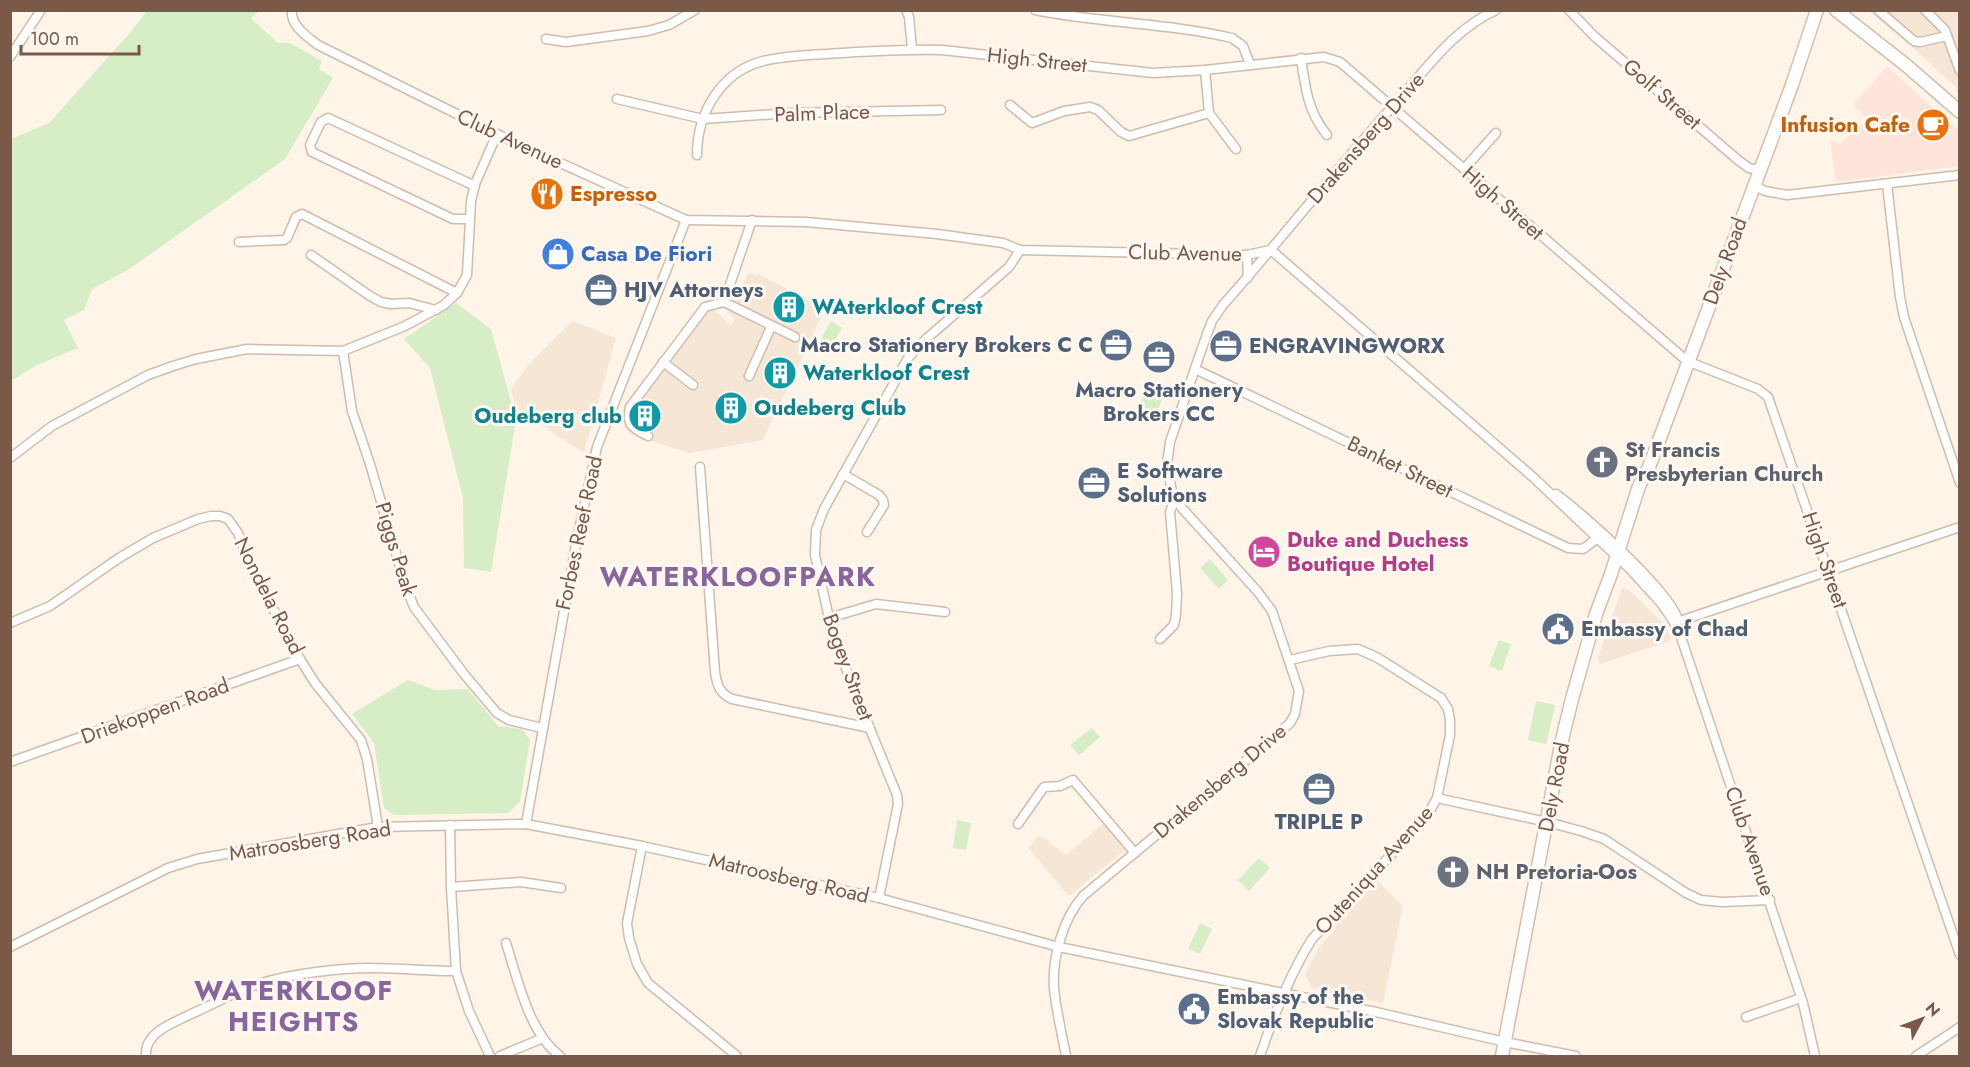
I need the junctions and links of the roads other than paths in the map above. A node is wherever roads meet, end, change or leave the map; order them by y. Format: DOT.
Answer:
graph roads {
  1 [pos="41,10"];
  2 [pos="292,10"];
  3 [pos="695,10"];
  4 [pos="906,10"];
  5 [pos="1035,10"];
  6 [pos="1496,10"];
  7 [pos="1569,10"];
  8 [pos="1816,10"];
  9 [pos="1824,10"];
  10 [pos="1836,10"];
  11 [pos="1878,10"];
  12 [pos="1925,10"];
  13 [pos="1947,36"];
  14 [pos="546,39"];
  15 [pos="912,49"];
  16 [pos="1803,55"];
  17 [pos="10,57"];
  18 [pos="1301,58"];
  19 [pos="1250,64"];
  20 [pos="1205,70"];
  21 [pos="1959,71"];
  22 [pos="617,99"];
  23 [pos="1010,105"];
  24 [pos="1392,107"];
  25 [pos="941,110"];
  26 [pos="1959,112"];
  27 [pos="1209,113"];
  28 [pos="703,119"];
  29 [pos="1496,133"];
  30 [pos="497,134"];
  31 [pos="1327,135"];
  32 [pos="1236,149"];
  33 [pos="697,155"];
  34 [pos="1464,169"];
  35 [pos="1759,170"];
  36 [pos="1959,175"];
  37 [pos="1887,184"];
  38 [pos="1754,185"];
  39 [pos="474,186"];
  40 [pos="469,219"];
  41 [pos="686,220"];
  42 [pos="752,220"];
  43 [pos="239,242"];
  44 [pos="1020,249"];
  45 [pos="1271,250"];
  46 [pos="311,255"];
  47 [pos="1247,255"];
  48 [pos="1248,277"];
  49 [pos="457,292"];
  50 [pos="724,302"];
  51 [pos="436,310"];
  52 [pos="771,327"];
  53 [pos="795,337"];
  54 [pos="343,351"];
  55 [pos="1688,361"];
  56 [pos="663,362"];
  57 [pos="1195,369"];
  58 [pos="749,376"];
  59 [pos="693,385"];
  60 [pos="648,436"];
  61 [pos="10,458"];
  62 [pos="700,467"];
  63 [pos="843,474"];
  64 [pos="1959,483"];
  65 [pos="1175,498"];
  66 [pos="1959,527"];
  67 [pos="867,532"];
  68 [pos="1601,536"];
  69 [pos="1621,555"];
  70 [pos="1829,572"];
  71 [pos="945,612"];
  72 [pos="829,618"];
  73 [pos="10,622"];
  74 [pos="1677,624"];
  75 [pos="1160,639"];
  76 [pos="300,659"];
  77 [pos="1290,660"];
  78 [pos="542,728"];
  79 [pos="870,728"];
  80 [pos="10,762"];
  81 [pos="1437,798"];
  82 [pos="1547,822"];
  83 [pos="526,824"];
  84 [pos="1018,824"];
  85 [pos="450,825"];
  86 [pos="378,827"];
  87 [pos="642,846"];
  88 [pos="1135,853"];
  89 [pos="451,887"];
  90 [pos="561,888"];
  91 [pos="879,898"];
  92 [pos="1770,900"];
  93 [pos="506,943"];
  94 [pos="10,947"];
  95 [pos="1059,947"];
  96 [pos="1959,955"];
  97 [pos="456,971"];
  98 [pos="1284,995"];
  99 [pos="1802,998"];
  100 [pos="1746,1017"];
  101 [pos="1959,1027"];
  102 [pos="543,1038"];
  103 [pos="1505,1042"];
  104 [pos="146,1056"];
  105 [pos="490,1056"];
  106 [pos="500,1056"];
  107 [pos="560,1056"];
  108 [pos="737,1056"];
  109 [pos="1066,1056"];
  110 [pos="1260,1056"];
  111 [pos="1502,1056"];
  112 [pos="1576,1056"];
  113 [pos="1815,1056"];
  114 [pos="1916,1056"];
  1 -- 17 [label="street"];
  2 -- 30 [label="street, Club Avenue"];
  3 -- 14 [label="street"];
  4 -- 15 [label="street"];
  5 -- 19 [label="street"];
  6 -- 24 [label="street, Drakensberg Drive"];
  7 -- 35 [label="street, Golf Street"];
  8 -- 16 [label="street, Dely Road"];
  9 -- 16 [label="street, Dely Road"];
  10 -- 26 [label="street"];
  11 -- 13 [label="street"];
  12 -- 13 [label="street"];
  13 -- 21 [label="street"];
  15 -- 20 [label="street, High Street"];
  15 -- 28 [label="street, High Street"];
  16 -- 35 [label="street, Dely Road"];
  18 -- 19 [label="street, High Street"];
  18 -- 24 [label="street, High Street"];
  18 -- 31 [label="street"];
  19 -- 20 [label="street, High Street"];
  20 -- 27 [label="street"];
  22 -- 28 [label="street, Palm Place"];
  23 -- 27 [label="street"];
  24 -- 34 [label="street, High Street"];
  24 -- 45 [label="street, Drakensberg Drive"];
  25 -- 28 [label="street, Palm Place"];
  27 -- 32 [label="street"];
  28 -- 33 [label="street, High Street"];
  29 -- 34 [label="street"];
  30 -- 39 [label="street"];
  30 -- 41 [label="street, Club Avenue"];
  34 -- 55 [label="street, High Street"];
  35 -- 38 [label="street, Dely Road"];
  36 -- 37 [label="street"];
  37 -- 38 [label="street"];
  37 -- 64 [label="street"];
  38 -- 55 [label="street, Dely Road"];
  39 -- 40 [label="street"];
  39 -- 40 [label="street"];
  40 -- 49 [label="street"];
  41 -- 42 [label="street, Club Avenue"];
  41 -- 78 [label="street, Forbes Reef Road"];
  42 -- 44 [label="street, Club Avenue"];
  42 -- 50 [label="street"];
  43 -- 49 [label="street"];
  44 -- 47 [label="street, Club Avenue"];
  44 -- 63 [label="street, Bogey Street"];
  45 -- 47 [label="street, Club Avenue"];
  45 -- 48 [label="street, Drakensberg Drive"];
  45 -- 68 [label="street, Club Avenue"];
  46 -- 51 [label="street"];
  47 -- 48 [label="street"];
  48 -- 57 [label="street, Drakensberg Drive"];
  49 -- 51 [label="street"];
  50 -- 52 [label="street"];
  50 -- 56 [label="street"];
  51 -- 54 [label="street"];
  52 -- 53 [label="street"];
  52 -- 58 [label="street"];
  54 -- 61 [label="street"];
  54 -- 78 [label="street, Piggs Peak"];
  55 -- 69 [label="street, Dely Road"];
  55 -- 70 [label="street, High Street"];
  56 -- 59 [label="street"];
  56 -- 60 [label="street"];
  57 -- 65 [label="street, Drakensberg Drive"];
  57 -- 68 [label="street, Banket Street"];
  62 -- 79 [label="street"];
  63 -- 67 [label="street"];
  63 -- 72 [label="street, Bogey Street"];
  65 -- 75 [label="street"];
  65 -- 77 [label="street, Drakensberg Drive"];
  66 -- 70 [label="street"];
  68 -- 69 [label="street, Club Avenue"];
  69 -- 74 [label="street, Club Avenue"];
  69 -- 82 [label="street, Dely Road"];
  70 -- 74 [label="street"];
  70 -- 96 [label="street, High Street"];
  71 -- 72 [label="street"];
  72 -- 79 [label="street, Bogey Street"];
  73 -- 76 [label="street, Nondela Road"];
  74 -- 92 [label="street, Club Avenue"];
  76 -- 80 [label="street, Driekoppen Road"];
  76 -- 86 [label="street, Nondela Road"];
  77 -- 81 [label="street, Outeniqua Avenue"];
  77 -- 88 [label="street, Drakensberg Drive"];
  78 -- 83 [label="street, Forbes Reef Road"];
  79 -- 91 [label="street, Bogey Street"];
  81 -- 82 [label="street"];
  81 -- 98 [label="street, Outeniqua Avenue"];
  82 -- 92 [label="street"];
  82 -- 103 [label="street, Dely Road"];
  83 -- 85 [label="street, Matroosberg Road"];
  83 -- 87 [label="street, Matroosberg Road"];
  84 -- 88 [label="street"];
  85 -- 86 [label="street, Matroosberg Road"];
  85 -- 89 [label="street"];
  86 -- 94 [label="street, Matroosberg Road"];
  87 -- 91 [label="street, Matroosberg Road"];
  87 -- 108 [label="street"];
  88 -- 95 [label="street, Drakensberg Drive"];
  89 -- 90 [label="street"];
  89 -- 97 [label="street"];
  91 -- 95 [label="street, Matroosberg Road"];
  92 -- 99 [label="street, Club Avenue"];
  93 -- 102 [label="street"];
  95 -- 98 [label="street, Matroosberg Road"];
  95 -- 109 [label="street, Drakensberg Drive"];
  97 -- 104 [label="street"];
  97 -- 105 [label="street"];
  98 -- 103 [label="street, Matroosberg Road"];
  98 -- 110 [label="street, Outeniqua Avenue"];
  99 -- 100 [label="street"];
  99 -- 113 [label="street, Club Avenue"];
  101 -- 114 [label="street"];
  102 -- 106 [label="street"];
  102 -- 107 [label="street"];
  103 -- 111 [label="street, Dely Road"];
  103 -- 112 [label="street, Matroosberg Road"];
}
